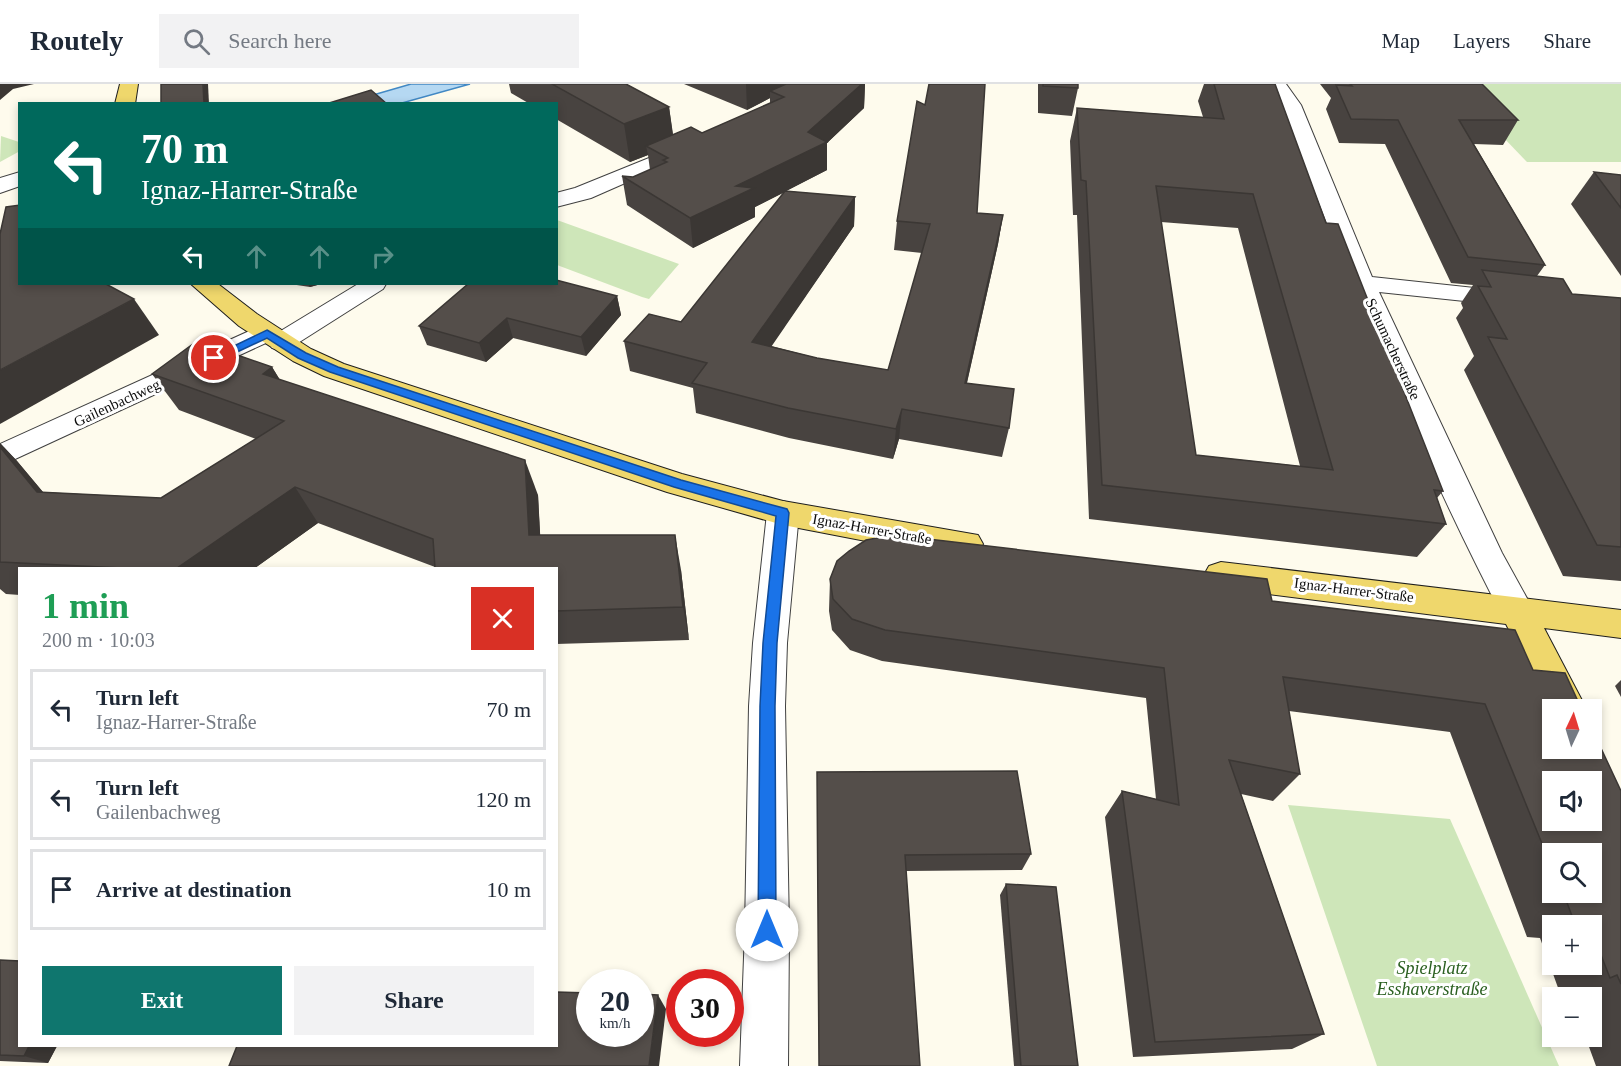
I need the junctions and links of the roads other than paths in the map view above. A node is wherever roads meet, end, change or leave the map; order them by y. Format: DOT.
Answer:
graph roads {
  1 [pos="129,84"];
  2 [pos="1272,86"];
  3 [pos="126,102"];
  4 [pos="712,137"];
  5 [pos="18,179"];
  6 [pos="0,186"];
  7 [pos="558,199"];
  8 [pos="1362,283"];
  9 [pos="204,285"];
  10 [pos="372,285"];
  11 [pos="1539,301"];
  12 [pos="274,338"];
  13 [pos="0,456"];
  14 [pos="783,513"];
  15 [pos="999,548"];
  16 [pos="1198,572"];
  17 [pos="1517,611"];
  18 [pos="1621,624"];
  19 [pos="1563,699"];
  20 [pos="764,1066"];
  1 -- 3 [label="main road"];
  2 -- 8 [label="street, Schumacherstraße"];
  4 -- 7 [label="street"];
  5 -- 6 [label="street"];
  8 -- 11 [label="street"];
  8 -- 17 [label="street, Schumacherstraße"];
  9 -- 12 [label="main road, Ignaz-Harrer-Straße"];
  10 -- 12 [label="street, Gailenbachweg"];
  12 -- 13 [label="street, Gailenbachweg"];
  12 -- 14 [label="main road, Ignaz-Harrer-Straße"];
  14 -- 15 [label="main road, Ignaz-Harrer-Straße"];
  14 -- 20 [label="street"];
  16 -- 17 [label="main road, Ignaz-Harrer-Straße"];
  17 -- 18 [label="main road, Ignaz-Harrer-Straße"];
  17 -- 19 [label="main road"];
}
